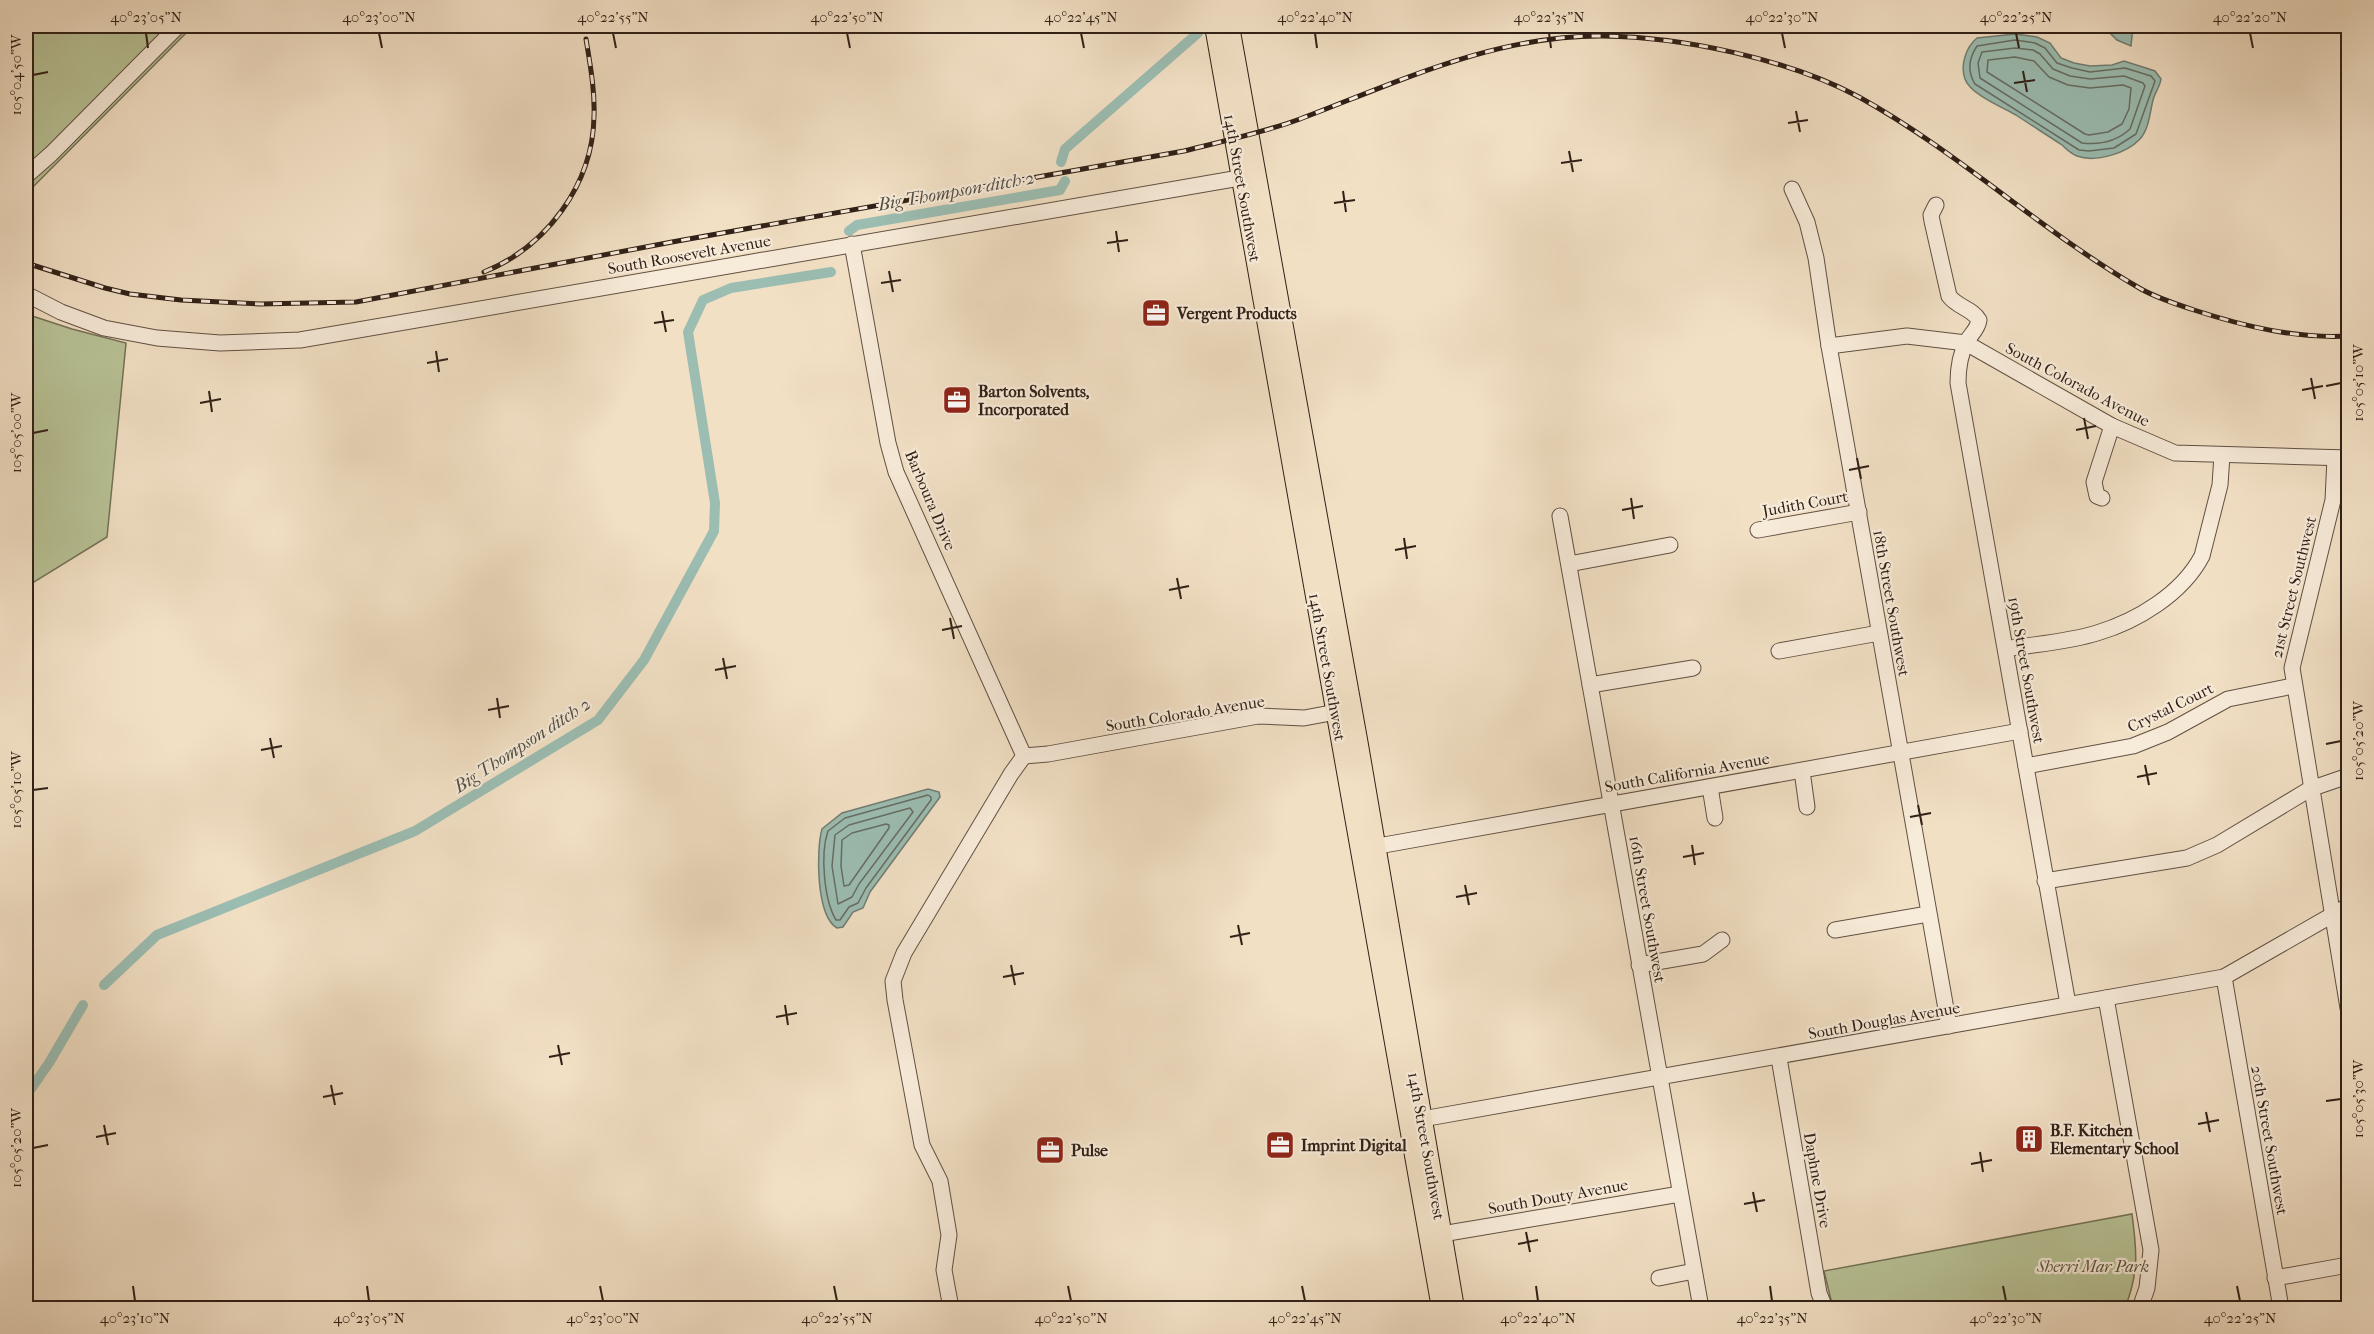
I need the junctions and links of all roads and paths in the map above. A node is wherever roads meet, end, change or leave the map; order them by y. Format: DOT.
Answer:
graph roads {
  1 [pos="178,26"];
  2 [pos="1214,26"];
  3 [pos="1230,26"];
  4 [pos="26,176"];
  5 [pos="1250,177"];
  6 [pos="1792,189"];
  7 [pos="1936,205"];
  8 [pos="852,244"];
  9 [pos="26,294"];
  10 [pos="1966,343"];
  11 [pos="1829,346"];
  12 [pos="2112,426"];
  13 [pos="2222,455"];
  14 [pos="2342,458"];
  15 [pos="2102,498"];
  16 [pos="1859,512"];
  17 [pos="1560,516"];
  18 [pos="1758,530"];
  19 [pos="1670,545"];
  20 [pos="1569,564"];
  21 [pos="1879,633"];
  22 [pos="2006,648"];
  23 [pos="1779,651"];
  24 [pos="1693,668"];
  25 [pos="1590,685"];
  26 [pos="2294,686"];
  27 [pos="1344,711"];
  28 [pos="2020,731"];
  29 [pos="1900,753"];
  30 [pos="1024,756"];
  31 [pos="2026,766"];
  32 [pos="1802,771"];
  33 [pos="2349,776"];
  34 [pos="1710,787"];
  35 [pos="2310,789"];
  36 [pos="1611,803"];
  37 [pos="1807,807"];
  38 [pos="1715,818"];
  39 [pos="1368,848"];
  40 [pos="2046,882"];
  41 [pos="2349,906"];
  42 [pos="1928,914"];
  43 [pos="2331,915"];
  44 [pos="1835,930"];
  45 [pos="1722,940"];
  46 [pos="1639,965"];
  47 [pos="2224,978"];
  48 [pos="2106,998"];
  49 [pos="2068,1004"];
  50 [pos="2349,1008"];
  51 [pos="1949,1026"];
  52 [pos="1779,1058"];
  53 [pos="1660,1076"];
  54 [pos="1415,1121"];
  55 [pos="1680,1194"];
  56 [pos="1442,1234"];
  57 [pos="2349,1265"];
  58 [pos="1694,1271"];
  59 [pos="1659,1278"];
  60 [pos="2276,1278"];
  61 [pos="951,1308"];
  62 [pos="1441,1308"];
  63 [pos="1455,1308"];
  64 [pos="1701,1308"];
  65 [pos="1825,1308"];
  66 [pos="2140,1308"];
  67 [pos="2281,1308"];
  1 -- 4 [label="street"];
  2 -- 5 [label="main road, 14th Street Southwest"];
  3 -- 5 [label="main road, 14th Street Southwest"];
  5 -- 8 [label="street, South Roosevelt Avenue"];
  5 -- 27 [label="main road, 14th Street Southwest"];
  6 -- 11 [label="street, 18th Street Southwest"];
  7 -- 10 [label="street, 19th Street Southwest"];
  8 -- 9 [label="street, South Roosevelt Avenue"];
  8 -- 30 [label="street, Barboura Drive"];
  10 -- 11 [label="street, South Colorado Avenue"];
  10 -- 12 [label="street, South Colorado Avenue"];
  10 -- 22 [label="street, 19th Street Southwest"];
  11 -- 16 [label="street, 18th Street Southwest"];
  12 -- 13 [label="street, South Colorado Avenue"];
  12 -- 15 [label="street"];
  13 -- 14 [label="street, South Colorado Avenue"];
  13 -- 22 [label="street"];
  14 -- 26 [label="street, 21st Street Southwest"];
  16 -- 18 [label="street, Judith Court"];
  16 -- 21 [label="street, 18th Street Southwest"];
  17 -- 20 [label="street, 16th Street Southwest"];
  19 -- 20 [label="street"];
  20 -- 25 [label="street, 16th Street Southwest"];
  21 -- 23 [label="street"];
  21 -- 29 [label="street, 18th Street Southwest"];
  22 -- 28 [label="street, 19th Street Southwest"];
  24 -- 25 [label="street"];
  25 -- 36 [label="street, 16th Street Southwest"];
  26 -- 31 [label="street, Crystal Court"];
  26 -- 35 [label="street, 21st Street Southwest"];
  27 -- 30 [label="street, South Colorado Avenue"];
  27 -- 39 [label="main road, 14th Street Southwest"];
  28 -- 29 [label="street, South California Avenue"];
  28 -- 31 [label="street, 19th Street Southwest"];
  29 -- 32 [label="street, South California Avenue"];
  29 -- 42 [label="street, 18th Street Southwest"];
  30 -- 61 [label="street"];
  31 -- 40 [label="street, 19th Street Southwest"];
  32 -- 34 [label="street, South California Avenue"];
  32 -- 37 [label="street"];
  33 -- 35 [label="street"];
  34 -- 36 [label="street, South California Avenue"];
  34 -- 38 [label="street"];
  35 -- 40 [label="street"];
  35 -- 43 [label="street, 21st Street Southwest"];
  36 -- 39 [label="street, South California Avenue"];
  36 -- 46 [label="street, 16th Street Southwest"];
  39 -- 54 [label="main road, 14th Street Southwest"];
  40 -- 49 [label="street, 19th Street Southwest"];
  41 -- 43 [label="street, South Douglas Avenue"];
  42 -- 44 [label="street"];
  42 -- 51 [label="street, 18th Street Southwest"];
  43 -- 47 [label="street, South Douglas Avenue"];
  43 -- 50 [label="street, 21st Street Southwest"];
  45 -- 46 [label="street"];
  46 -- 53 [label="street, 16th Street Southwest"];
  47 -- 48 [label="street, South Douglas Avenue"];
  47 -- 60 [label="street, 20th Street Southwest"];
  48 -- 49 [label="street, South Douglas Avenue"];
  48 -- 66 [label="street"];
  49 -- 51 [label="street, South Douglas Avenue"];
  51 -- 52 [label="street, South Douglas Avenue"];
  52 -- 53 [label="street, South Douglas Avenue"];
  52 -- 65 [label="street, Daphne Drive"];
  53 -- 54 [label="street, South Douglas Avenue"];
  53 -- 55 [label="street, 16th Street Southwest"];
  54 -- 56 [label="main road, 14th Street Southwest"];
  54 -- 62 [label="main road, 14th Street Southwest"];
  55 -- 56 [label="street, South Douty Avenue"];
  55 -- 58 [label="street, 16th Street Southwest"];
  56 -- 63 [label="main road, 14th Street Southwest"];
  57 -- 60 [label="street"];
  58 -- 59 [label="street"];
  58 -- 64 [label="street, 16th Street Southwest"];
  60 -- 67 [label="street, 20th Street Southwest"];
}
